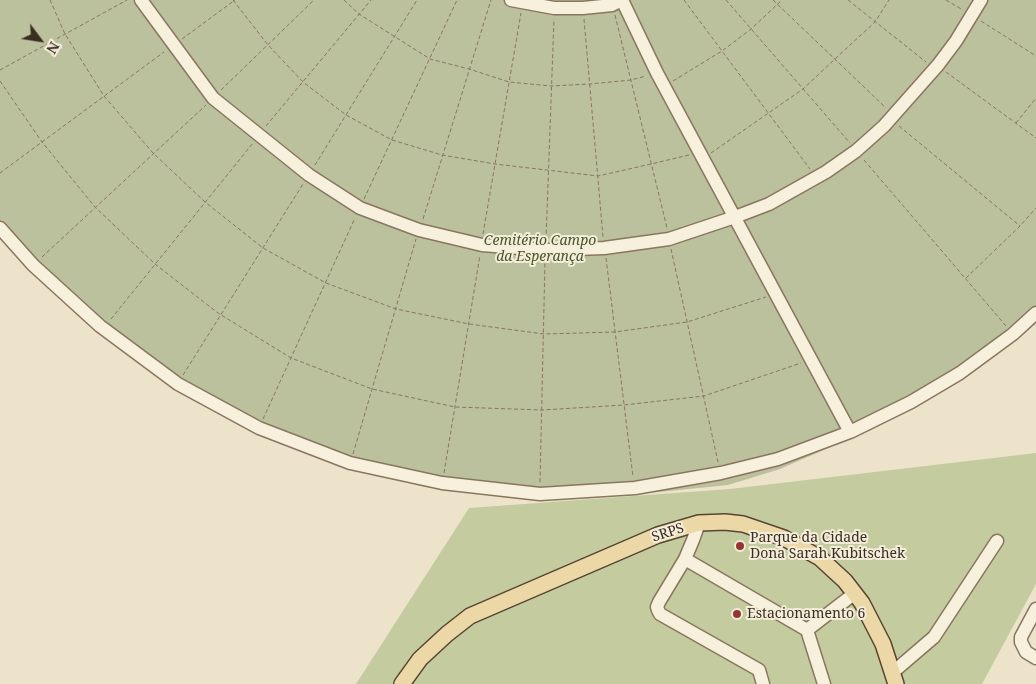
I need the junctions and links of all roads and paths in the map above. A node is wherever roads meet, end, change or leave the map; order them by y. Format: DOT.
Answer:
graph roads {
  1 [pos="50,0"];
  2 [pos="127,0"];
  3 [pos="141,0"];
  4 [pos="234,0"];
  5 [pos="314,0"];
  6 [pos="344,0"];
  7 [pos="371,0"];
  8 [pos="417,0"];
  9 [pos="511,0"];
  10 [pos="684,0"];
  11 [pos="726,0"];
  12 [pos="773,0"];
  13 [pos="782,0"];
  14 [pos="848,0"];
  15 [pos="889,0"];
  16 [pos="946,0"];
  17 [pos="981,0"];
  18 [pos="778,4"];
  19 [pos="359,14"];
  20 [pos="972,15"];
  21 [pos="875,22"];
  22 [pos="751,29"];
  23 [pos="65,34"];
  24 [pos="394,36"];
  25 [pos="174,45"];
  26 [pos="268,45"];
  27 [pos="722,51"];
  28 [pos="1036,56"];
  29 [pos="835,59"];
  30 [pos="936,67"];
  31 [pos="0,70"];
  32 [pos="657,73"];
  33 [pos="0,81"];
  34 [pos="303,82"];
  35 [pos="664,87"];
  36 [pos="803,89"];
  37 [pos="104,96"];
  38 [pos="213,98"];
  39 [pos="1036,98"];
  40 [pos="769,114"];
  41 [pos="346,115"];
  42 [pos="892,117"];
  43 [pos="1016,123"];
  44 [pos="259,135"];
  45 [pos="1036,138"];
  46 [pos="42,142"];
  47 [pos="856,150"];
  48 [pos="153,153"];
  49 [pos="701,155"];
  50 [pos="0,173"];
  51 [pos="309,175"];
  52 [pos="816,178"];
  53 [pos="205,202"];
  54 [pos="95,207"];
  55 [pos="1036,208"];
  56 [pos="735,217"];
  57 [pos="1020,226"];
  58 [pos="0,228"];
  59 [pos="263,248"];
  60 [pos="155,264"];
  61 [pos="33,265"];
  62 [pos="966,278"];
  63 [pos="776,294"];
  64 [pos="1036,313"];
  65 [pos="221,315"];
  66 [pos="103,328"];
  67 [pos="1013,334"];
  68 [pos="811,360"];
  69 [pos="178,384"];
  70 [pos="850,432"];
  71 [pos="699,523"];
  72 [pos="997,541"];
  73 [pos="685,559"];
  74 [pos="855,593"];
  75 [pos="1036,609"];
  76 [pos="1033,624"];
  77 [pos="807,630"];
  78 [pos="1036,658"];
  79 [pos="894,679"];
  80 [pos="402,684"];
  81 [pos="763,684"];
  82 [pos="824,684"];
  1 -- 23 [label="path"];
  2 -- 23 [label="path"];
  3 -- 25 [label="lane"];
  4 -- 25 [label="path"];
  4 -- 26 [label="path"];
  5 -- 26 [label="path"];
  6 -- 19 [label="path"];
  7 -- 19 [label="path"];
  8 -- 24 [label="path"];
  9 -- 32 [label="lane"];
  10 -- 27 [label="path"];
  11 -- 22 [label="path"];
  12 -- 18 [label="path"];
  13 -- 18 [label="path"];
  14 -- 21 [label="path"];
  15 -- 21 [label="path"];
  16 -- 20 [label="path"];
  17 -- 20 [label="lane"];
  18 -- 22 [label="path"];
  18 -- 29 [label="path"];
  19 -- 24 [label="path"];
  19 -- 34 [label="path"];
  20 -- 28 [label="path"];
  20 -- 30 [label="lane"];
  21 -- 29 [label="path"];
  21 -- 30 [label="path"];
  22 -- 27 [label="path"];
  22 -- 36 [label="path"];
  23 -- 31 [label="path"];
  23 -- 37 [label="path"];
  24 -- 32 [label="path"];
  24 -- 41 [label="path"];
  25 -- 37 [label="path"];
  25 -- 38 [label="lane"];
  26 -- 34 [label="path"];
  26 -- 38 [label="path"];
  27 -- 35 [label="path"];
  27 -- 40 [label="path"];
  29 -- 36 [label="path"];
  29 -- 42 [label="path"];
  30 -- 42 [label="lane"];
  30 -- 43 [label="path"];
  32 -- 35 [label="lane"];
  33 -- 46 [label="path"];
  34 -- 41 [label="path"];
  34 -- 44 [label="path"];
  35 -- 49 [label="lane"];
  36 -- 40 [label="path"];
  36 -- 47 [label="path"];
  37 -- 46 [label="path"];
  37 -- 48 [label="path"];
  38 -- 44 [label="lane"];
  38 -- 48 [label="path"];
  39 -- 43 [label="path"];
  40 -- 49 [label="path"];
  40 -- 52 [label="path"];
  41 -- 49 [label="path"];
  41 -- 51 [label="path"];
  42 -- 47 [label="lane"];
  42 -- 57 [label="path"];
  43 -- 45 [label="path"];
  44 -- 51 [label="lane"];
  44 -- 53 [label="path"];
  46 -- 50 [label="path"];
  46 -- 54 [label="path"];
  47 -- 52 [label="lane"];
  47 -- 62 [label="path"];
  48 -- 53 [label="path"];
  48 -- 54 [label="path"];
  49 -- 56 [label="lane"];
  51 -- 56 [label="lane"];
  51 -- 59 [label="path"];
  52 -- 56 [label="lane"];
  53 -- 59 [label="path"];
  53 -- 60 [label="path"];
  54 -- 60 [label="path"];
  54 -- 61 [label="path"];
  55 -- 57 [label="path"];
  56 -- 63 [label="lane"];
  57 -- 62 [label="path"];
  58 -- 61 [label="lane"];
  59 -- 63 [label="path"];
  59 -- 65 [label="path"];
  60 -- 65 [label="path"];
  60 -- 66 [label="path"];
  61 -- 66 [label="lane"];
  62 -- 67 [label="path"];
  63 -- 68 [label="lane"];
  64 -- 67 [label="lane"];
  65 -- 68 [label="path"];
  65 -- 69 [label="path"];
  66 -- 69 [label="lane"];
  67 -- 70 [label="lane"];
  68 -- 70 [label="lane"];
  69 -- 70 [label="lane"];
  71 -- 73 [label="lane"];
  71 -- 74 [label="main road, SRPS"];
  71 -- 80 [label="main road, SRPS"];
  72 -- 79 [label="lane"];
  73 -- 77 [label="lane"];
  73 -- 81 [label="lane"];
  74 -- 77 [label="lane"];
  74 -- 79 [label="main road, SRPS"];
  75 -- 76 [label="lane"];
  76 -- 78 [label="lane"];
  77 -- 82 [label="lane"];
}
